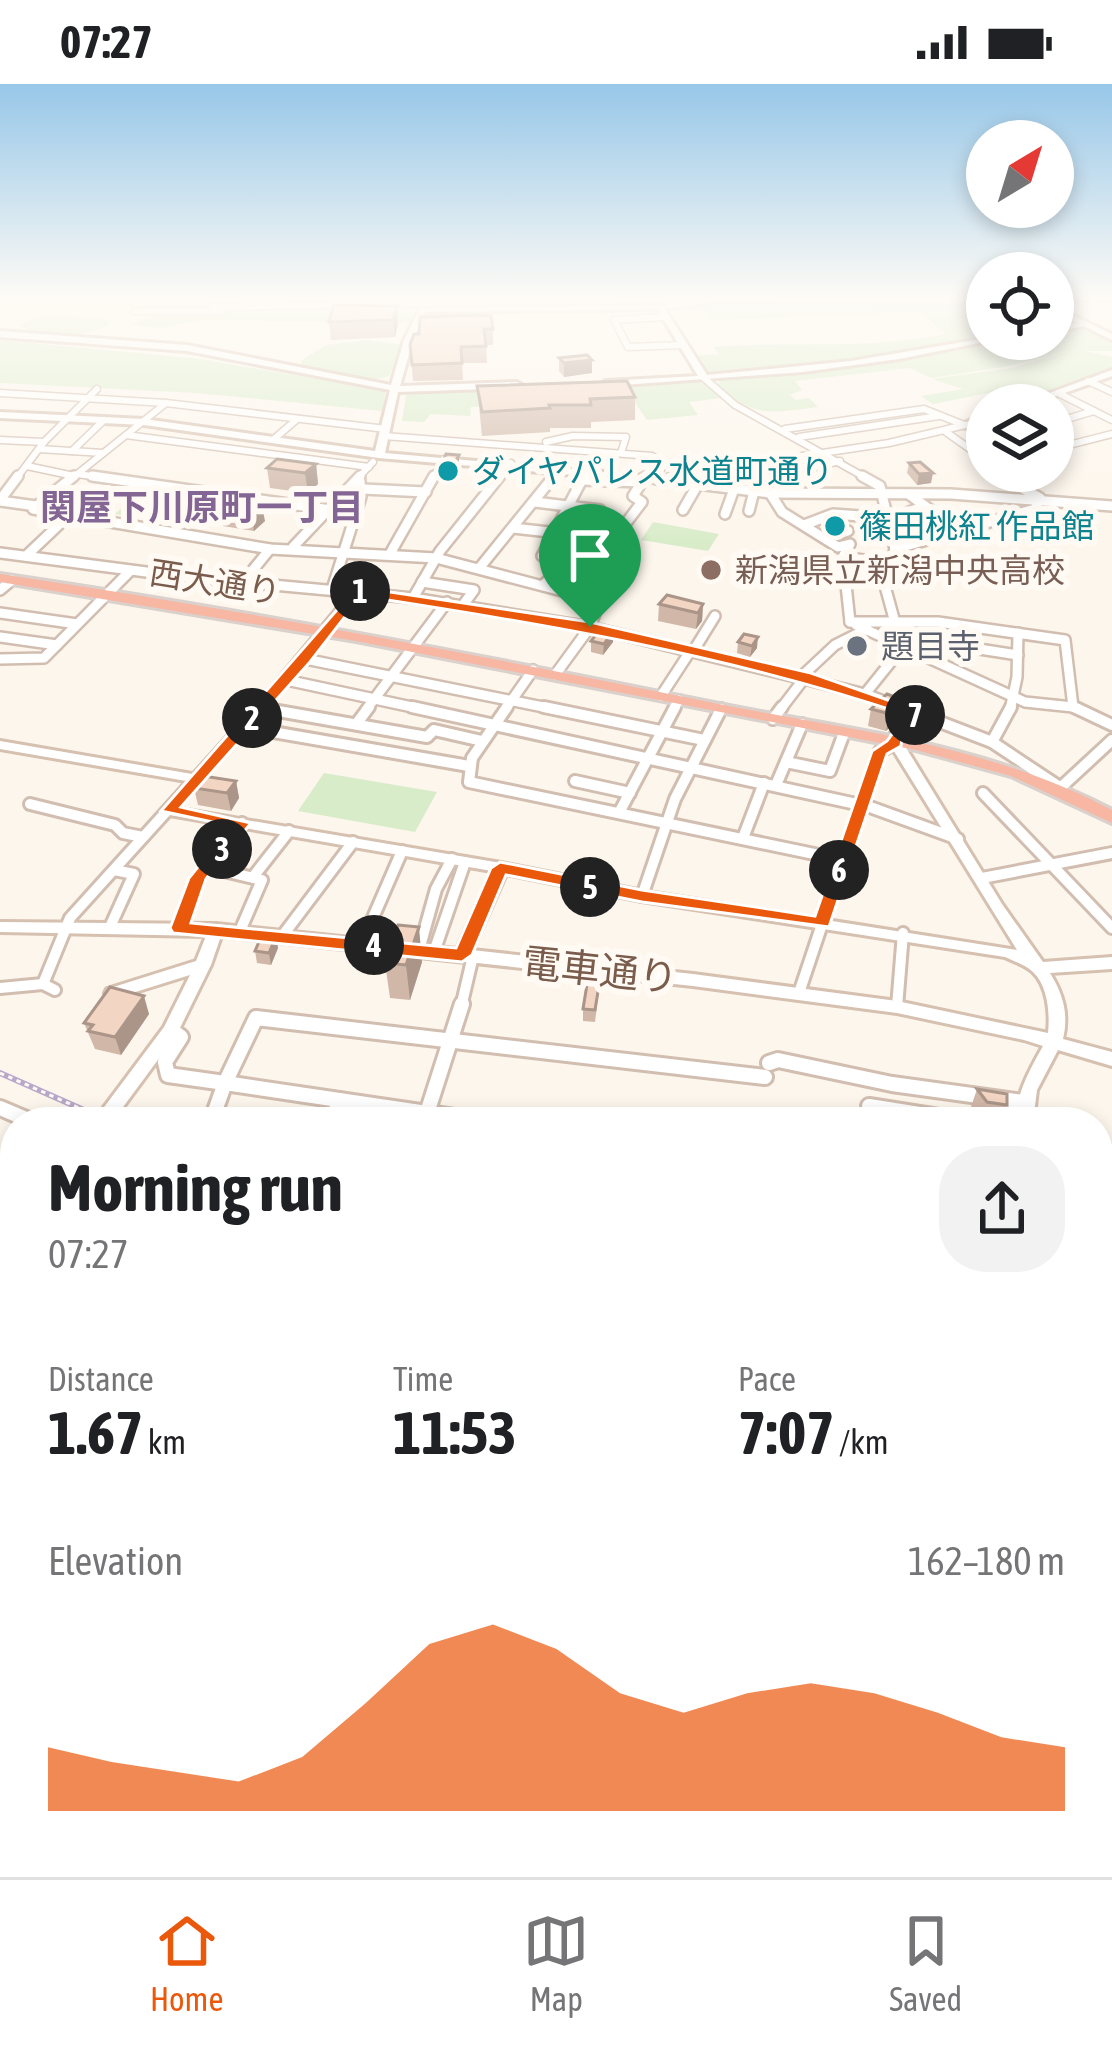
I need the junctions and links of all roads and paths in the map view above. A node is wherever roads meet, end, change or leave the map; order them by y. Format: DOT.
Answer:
graph roads {
  1 [pos="359,381"];
  2 [pos="399,381"];
  3 [pos="647,381"];
  4 [pos="707,381"];
  5 [pos="1088,381"];
  6 [pos="597,383"];
  7 [pos="527,385"];
  8 [pos="1074,386"];
  9 [pos="397,388"];
  10 [pos="98,389"];
  11 [pos="1112,392"];
  12 [pos="0,393"];
  13 [pos="89,398"];
  14 [pos="1074,400"];
  15 [pos="166,404"];
  16 [pos="1095,411"];
  17 [pos="0,415"];
  18 [pos="942,416"];
  19 [pos="1074,417"];
  20 [pos="65,418"];
  21 [pos="104,420"];
  22 [pos="296,420"];
  23 [pos="1112,420"];
  24 [pos="144,422"];
  25 [pos="966,422"];
  26 [pos="966,424"];
  27 [pos="782,429"];
  28 [pos="607,430"];
  29 [pos="385,432"];
  30 [pos="944,432"];
  31 [pos="1112,434"];
  32 [pos="126,435"];
  33 [pos="626,436"];
  34 [pos="798,437"];
  35 [pos="0,440"];
  36 [pos="274,440"];
  37 [pos="1074,444"];
  38 [pos="42,445"];
  39 [pos="533,445"];
  40 [pos="966,447"];
  41 [pos="72,451"];
  42 [pos="620,452"];
  43 [pos="825,452"];
  44 [pos="103,453"];
  45 [pos="379,455"];
  46 [pos="444,459"];
  47 [pos="841,461"];
  48 [pos="511,464"];
  49 [pos="26,466"];
  50 [pos="369,467"];
  51 [pos="561,467"];
  52 [pos="75,475"];
  53 [pos="584,475"];
  54 [pos="648,479"];
  55 [pos="850,480"];
  56 [pos="671,481"];
  57 [pos="698,484"];
  58 [pos="361,485"];
  59 [pos="734,489"];
  60 [pos="426,492"];
  61 [pos="755,492"];
  62 [pos="1028,492"];
  63 [pos="664,494"];
  64 [pos="770,494"];
  65 [pos="854,495"];
  66 [pos="910,495"];
  67 [pos="882,496"];
  68 [pos="0,501"];
  69 [pos="1043,501"];
  70 [pos="535,502"];
  71 [pos="1112,502"];
  72 [pos="36,506"];
  73 [pos="568,506"];
  74 [pos="922,508"];
  75 [pos="331,510"];
  76 [pos="683,510"];
  77 [pos="749,511"];
  78 [pos="725,514"];
  79 [pos="68,517"];
  80 [pos="597,518"];
  81 [pos="888,519"];
  82 [pos="804,525"];
  83 [pos="513,528"];
  84 [pos="848,531"];
  85 [pos="959,531"];
  86 [pos="554,532"];
  87 [pos="825,538"];
  88 [pos="612,539"];
  89 [pos="270,549"];
  90 [pos="287,550"];
  91 [pos="896,550"];
  92 [pos="345,552"];
  93 [pos="392,552"];
  94 [pos="0,553"];
  95 [pos="26,556"];
  96 [pos="436,557"];
  97 [pos="843,557"];
  98 [pos="569,564"];
  99 [pos="889,564"];
  100 [pos="481,566"];
  101 [pos="591,569"];
  102 [pos="130,571"];
  103 [pos="4,582"];
  104 [pos="243,582"];
  105 [pos="422,582"];
  106 [pos="545,584"];
  107 [pos="332,589"];
  108 [pos="357,591"];
  109 [pos="585,595"];
  110 [pos="105,596"];
  111 [pos="413,598"];
  112 [pos="447,602"];
  113 [pos="463,605"];
  114 [pos="0,613"];
  115 [pos="715,616"];
  116 [pos="892,621"];
  117 [pos="850,622"];
  118 [pos="77,625"];
  119 [pos="590,627"];
  120 [pos="867,629"];
  121 [pos="330,630"];
  122 [pos="1018,633"];
  123 [pos="0,637"];
  124 [pos="903,643"];
  125 [pos="57,645"];
  126 [pos="415,646"];
  127 [pos="692,650"];
  128 [pos="1018,655"];
  129 [pos="0,659"];
  130 [pos="305,659"];
  131 [pos="532,670"];
  132 [pos="555,674"];
  133 [pos="804,675"];
  134 [pos="392,677"];
  135 [pos="286,680"];
  136 [pos="865,694"];
  137 [pos="670,698"];
  138 [pos="1017,698"];
  139 [pos="373,699"];
  140 [pos="509,701"];
  141 [pos="1073,707"];
  142 [pos="261,708"];
  143 [pos="721,709"];
  144 [pos="917,713"];
  145 [pos="446,714"];
  146 [pos="773,718"];
  147 [pos="357,723"];
  148 [pos="802,724"];
  149 [pos="493,725"];
  150 [pos="1112,725"];
  151 [pos="244,727"];
  152 [pos="434,730"];
  153 [pos="662,731"];
  154 [pos="844,733"];
  155 [pos="704,740"];
  156 [pos="1112,740"];
  157 [pos="482,741"];
  158 [pos="992,742"];
  159 [pos="1,747"];
  160 [pos="895,747"];
  161 [pos="649,759"];
  162 [pos="786,762"];
  163 [pos="1014,764"];
  164 [pos="470,766"];
  165 [pos="691,768"];
  166 [pos="198,779"];
  167 [pos="575,781"];
  168 [pos="770,784"];
  169 [pos="1057,791"];
  170 [pos="630,793"];
  171 [pos="983,793"];
  172 [pos="30,804"];
  173 [pos="860,804"];
  174 [pos="169,811"];
  175 [pos="620,811"];
  176 [pos="1112,820"];
  177 [pos="666,822"];
  178 [pos="242,823"];
  179 [pos="289,831"];
  180 [pos="143,837"];
  181 [pos="742,838"];
  182 [pos="959,840"];
  183 [pos="353,842"];
  184 [pos="402,850"];
  185 [pos="1112,854"];
  186 [pos="459,860"];
  187 [pos="843,860"];
  188 [pos="1056,864"];
  189 [pos="208,867"];
  190 [pos="500,868"];
  191 [pos="114,870"];
  192 [pos="254,877"];
  193 [pos="982,878"];
  194 [pos="642,896"];
  195 [pos="822,923"];
  196 [pos="67,926"];
  197 [pos="0,927"];
  198 [pos="110,927"];
  199 [pos="180,928"];
  200 [pos="1112,928"];
  201 [pos="217,929"];
  202 [pos="241,931"];
  203 [pos="903,933"];
  204 [pos="283,934"];
  205 [pos="362,943"];
  206 [pos="426,951"];
  207 [pos="468,956"];
  208 [pos="1112,963"];
  209 [pos="203,964"];
  210 [pos="1041,968"];
  211 [pos="0,988"];
  212 [pos="113,993"];
  213 [pos="799,993"];
  214 [pos="897,1007"];
  215 [pos="171,1030"];
  216 [pos="454,1039"];
  217 [pos="1053,1041"];
  218 [pos="1112,1060"];
  219 [pos="225,1083"];
  220 [pos="339,1100"];
  221 [pos="868,1106"];
  222 [pos="113,1107"];
  223 [pos="216,1107"];
  224 [pos="337,1107"];
  225 [pos="373,1107"];
  226 [pos="430,1107"];
  227 [pos="874,1107"];
  228 [pos="1000,1107"];
  229 [pos="1025,1107"];
  1 -- 9 [label="street"];
  2 -- 9 [label="street"];
  3 -- 6 [label="street"];
  4 -- 27 [label="street"];
  5 -- 8 [label="street"];
  5 -- 11 [label="street"];
  7 -- 9 [label="street"];
  9 -- 29 [label="street"];
  10 -- 13 [label="street"];
  12 -- 13 [label="street"];
  13 -- 15 [label="street"];
  13 -- 20 [label="street"];
  14 -- 16 [label="street"];
  15 -- 22 [label="street"];
  15 -- 24 [label="street"];
  16 -- 19 [label="street"];
  16 -- 23 [label="street"];
  17 -- 20 [label="street"];
  18 -- 25 [label="street"];
  18 -- 27 [label="street"];
  18 -- 34 [label="street"];
  20 -- 21 [label="street"];
  20 -- 38 [label="street"];
  21 -- 24 [label="street"];
  21 -- 41 [label="street"];
  22 -- 29 [label="street"];
  22 -- 36 [label="street"];
  24 -- 32 [label="street"];
  24 -- 36 [label="street"];
  26 -- 30 [label="street"];
  27 -- 34 [label="street"];
  28 -- 33 [label="street"];
  29 -- 39 [label="street"];
  29 -- 45 [label="street"];
  30 -- 40 [label="street"];
  30 -- 43 [label="street"];
  31 -- 37 [label="street"];
  32 -- 44 [label="street"];
  32 -- 50 [label="street"];
  33 -- 39 [label="street"];
  33 -- 42 [label="street"];
  34 -- 43 [label="street"];
  35 -- 38 [label="street"];
  36 -- 45 [label="street"];
  38 -- 41 [label="street"];
  38 -- 49 [label="street"];
  39 -- 42 [label="street"];
  41 -- 44 [label="street"];
  42 -- 54 [label="street"];
  43 -- 47 [label="street"];
  43 -- 54 [label="street"];
  44 -- 52 [label="street"];
  45 -- 46 [label="street"];
  45 -- 50 [label="street"];
  46 -- 48 [label="street"];
  46 -- 60 [label="street"];
  47 -- 61 [label="street"];
  47 -- 67 [label="street"];
  48 -- 51 [label="street"];
  48 -- 96 [label="street"];
  49 -- 52 [label="street"];
  49 -- 68 [label="street"];
  50 -- 58 [label="street"];
  51 -- 53 [label="street"];
  51 -- 70 [label="street"];
  52 -- 72 [label="street"];
  52 -- 75 [label="street"];
  53 -- 54 [label="street"];
  53 -- 73 [label="street"];
  54 -- 56 [label="street"];
  54 -- 88 [label="street"];
  55 -- 65 [label="street"];
  56 -- 57 [label="street"];
  56 -- 63 [label="street"];
  57 -- 59 [label="street"];
  57 -- 76 [label="street"];
  58 -- 60 [label="street"];
  58 -- 75 [label="street"];
  58 -- 92 [label="street"];
  59 -- 61 [label="street"];
  59 -- 78 [label="street"];
  60 -- 93 [label="street"];
  61 -- 64 [label="street"];
  61 -- 77 [label="street"];
  62 -- 69 [label="street"];
  64 -- 65 [label="street"];
  64 -- 82 [label="street"];
  65 -- 67 [label="street"];
  66 -- 67 [label="street"];
  66 -- 69 [label="street"];
  66 -- 74 [label="street"];
  67 -- 81 [label="street"];
  68 -- 72 [label="street"];
  69 -- 71 [label="street"];
  69 -- 85 [label="street"];
  70 -- 73 [label="street"];
  70 -- 83 [label="street"];
  72 -- 79 [label="street"];
  73 -- 80 [label="street"];
  73 -- 86 [label="street"];
  74 -- 81 [label="street"];
  74 -- 85 [label="street"];
  75 -- 90 [label="street"];
  79 -- 89 [label="street"];
  79 -- 95 [label="street"];
  81 -- 82 [label="street"];
  81 -- 91 [label="street"];
  82 -- 87 [label="street"];
  83 -- 86 [label="street"];
  83 -- 100 [label="street"];
  84 -- 87 [label="street"];
  85 -- 91 [label="street"];
  86 -- 88 [label="street"];
  86 -- 98 [label="street"];
  87 -- 97 [label="street"];
  88 -- 101 [label="street"];
  89 -- 90 [label="street"];
  89 -- 104 [label="street"];
  90 -- 92 [label="street"];
  91 -- 99 [label="street"];
  92 -- 93 [label="street"];
  92 -- 107 [label="street"];
  93 -- 96 [label="street"];
  94 -- 95 [label="street"];
  95 -- 102 [label="street"];
  96 -- 100 [label="street"];
  96 -- 105 [label="street"];
  97 -- 99 [label="street"];
  97 -- 117 [label="street"];
  98 -- 101 [label="street"];
  98 -- 106 [label="street"];
  99 -- 116 [label="street"];
  100 -- 106 [label="street"];
  101 -- 109 [label="street"];
  102 -- 104 [label="street"];
  102 -- 110 [label="street"];
  103 -- 110 [label="highway, 西大通り"];
  104 -- 107 [label="street"];
  105 -- 111 [label="street"];
  105 -- 113 [label="street"];
  106 -- 109 [label="street"];
  107 -- 108 [label="street"];
  108 -- 111 [label="street"];
  108 -- 121 [label="street"];
  109 -- 119 [label="street"];
  110 -- 118 [label="street"];
  110 -- 121 [label="highway, 西大通り"];
  111 -- 112 [label="street"];
  112 -- 113 [label="street"];
  112 -- 126 [label="street"];
  113 -- 119 [label="street"];
  114 -- 118 [label="street"];
  115 -- 127 [label="street"];
  116 -- 117 [label="street"];
  116 -- 122 [label="street"];
  116 -- 124 [label="street"];
  117 -- 120 [label="street"];
  118 -- 125 [label="street"];
  119 -- 127 [label="street"];
  119 -- 132 [label="street"];
  120 -- 124 [label="street"];
  120 -- 133 [label="street"];
  121 -- 126 [label="highway, 西大通り"];
  121 -- 130 [label="street"];
  122 -- 128 [label="street"];
  122 -- 141 [label="street"];
  123 -- 125 [label="street"];
  124 -- 128 [label="street"];
  124 -- 136 [label="street"];
  124 -- 138 [label="street"];
  125 -- 129 [label="street"];
  126 -- 131 [label="highway, 西大通り"];
  126 -- 134 [label="street"];
  127 -- 133 [label="street"];
  127 -- 137 [label="street"];
  128 -- 138 [label="street"];
  130 -- 134 [label="street"];
  130 -- 135 [label="street"];
  131 -- 132 [label="highway, 西大通り"];
  131 -- 140 [label="street"];
  132 -- 137 [label="highway, 西大通り"];
  133 -- 136 [label="street"];
  133 -- 146 [label="street"];
  134 -- 139 [label="street"];
  134 -- 140 [label="street"];
  135 -- 139 [label="street"];
  135 -- 142 [label="street"];
  136 -- 144 [label="street"];
  137 -- 143 [label="highway, 西大通り"];
  137 -- 153 [label="street"];
  138 -- 141 [label="street"];
  138 -- 158 [label="street"];
  139 -- 145 [label="street"];
  139 -- 147 [label="street"];
  140 -- 149 [label="street"];
  140 -- 153 [label="street"];
  141 -- 150 [label="street"];
  142 -- 147 [label="street"];
  142 -- 151 [label="street"];
  143 -- 146 [label="highway, 西大通り"];
  143 -- 155 [label="street"];
  144 -- 158 [label="street"];
  144 -- 160 [label="street"];
  145 -- 149 [label="street"];
  145 -- 152 [label="street"];
  146 -- 148 [label="highway, 西大通り"];
  147 -- 152 [label="street"];
  148 -- 154 [label="highway, 西大通り"];
  148 -- 162 [label="street"];
  149 -- 157 [label="street"];
  149 -- 161 [label="street"];
  151 -- 164 [label="street"];
  151 -- 166 [label="street"];
  152 -- 157 [label="street"];
  153 -- 155 [label="street"];
  153 -- 161 [label="street"];
  154 -- 160 [label="highway, 西大通り"];
  154 -- 162 [label="street"];
  155 -- 165 [label="street"];
  156 -- 169 [label="street"];
  157 -- 164 [label="street"];
  158 -- 163 [label="street"];
  159 -- 166 [label="street"];
  160 -- 163 [label="highway, 西大通り"];
  160 -- 169 [label="highway, 西大通り"];
  160 -- 173 [label="street"];
  160 -- 182 [label="street"];
  161 -- 165 [label="street"];
  161 -- 170 [label="street"];
  162 -- 168 [label="street"];
  163 -- 169 [label="highway, 西大通り"];
  164 -- 175 [label="street"];
  165 -- 168 [label="street"];
  165 -- 177 [label="street"];
  166 -- 174 [label="street"];
  167 -- 170 [label="street"];
  168 -- 173 [label="street"];
  168 -- 181 [label="street"];
  169 -- 176 [label="highway, 西大通り"];
  170 -- 175 [label="street"];
  171 -- 188 [label="street"];
  172 -- 180 [label="street"];
  173 -- 182 [label="street"];
  173 -- 187 [label="street"];
  174 -- 178 [label="street"];
  174 -- 180 [label="street"];
  175 -- 177 [label="street"];
  177 -- 181 [label="street"];
  177 -- 194 [label="street"];
  178 -- 179 [label="street"];
  178 -- 189 [label="street"];
  179 -- 183 [label="street"];
  179 -- 192 [label="street"];
  180 -- 191 [label="street"];
  181 -- 187 [label="street"];
  182 -- 193 [label="street"];
  183 -- 184 [label="street"];
  183 -- 204 [label="street"];
  184 -- 186 [label="street"];
  184 -- 205 [label="street"];
  185 -- 188 [label="street"];
  186 -- 190 [label="street"];
  186 -- 206 [label="street"];
  187 -- 195 [label="street"];
  188 -- 193 [label="street"];
  188 -- 200 [label="street"];
  189 -- 192 [label="street"];
  189 -- 199 [label="street"];
  190 -- 194 [label="street"];
  190 -- 207 [label="street"];
  191 -- 196 [label="street"];
  191 -- 198 [label="street"];
  192 -- 202 [label="street"];
  193 -- 210 [label="street"];
  194 -- 195 [label="street"];
  195 -- 203 [label="street"];
  195 -- 213 [label="street"];
  196 -- 197 [label="street, 電車通り"];
  196 -- 198 [label="street, 電車通り"];
  196 -- 211 [label="street"];
  198 -- 199 [label="street, 電車通り"];
  199 -- 201 [label="street, 電車通り"];
  201 -- 202 [label="street, 電車通り"];
  201 -- 209 [label="street"];
  202 -- 204 [label="street, 電車通り"];
  203 -- 210 [label="street"];
  203 -- 214 [label="street"];
  204 -- 205 [label="street, 電車通り"];
  205 -- 206 [label="street, 電車通り"];
  206 -- 207 [label="street, 電車通り"];
  207 -- 213 [label="street, 電車通り"];
  207 -- 216 [label="street"];
  208 -- 210 [label="street"];
  209 -- 212 [label="street"];
  209 -- 215 [label="street"];
  210 -- 217 [label="street"];
  213 -- 214 [label="street, 電車通り"];
  214 -- 217 [label="street, 電車通り"];
  215 -- 219 [label="street"];
  215 -- 222 [label="street"];
  216 -- 219 [label="street"];
  216 -- 226 [label="street"];
  216 -- 228 [label="street"];
  217 -- 218 [label="street, 電車通り"];
  217 -- 229 [label="street"];
  219 -- 220 [label="street"];
  219 -- 223 [label="street"];
  220 -- 224 [label="street"];
  220 -- 225 [label="street"];
  221 -- 227 [label="street"];
}
